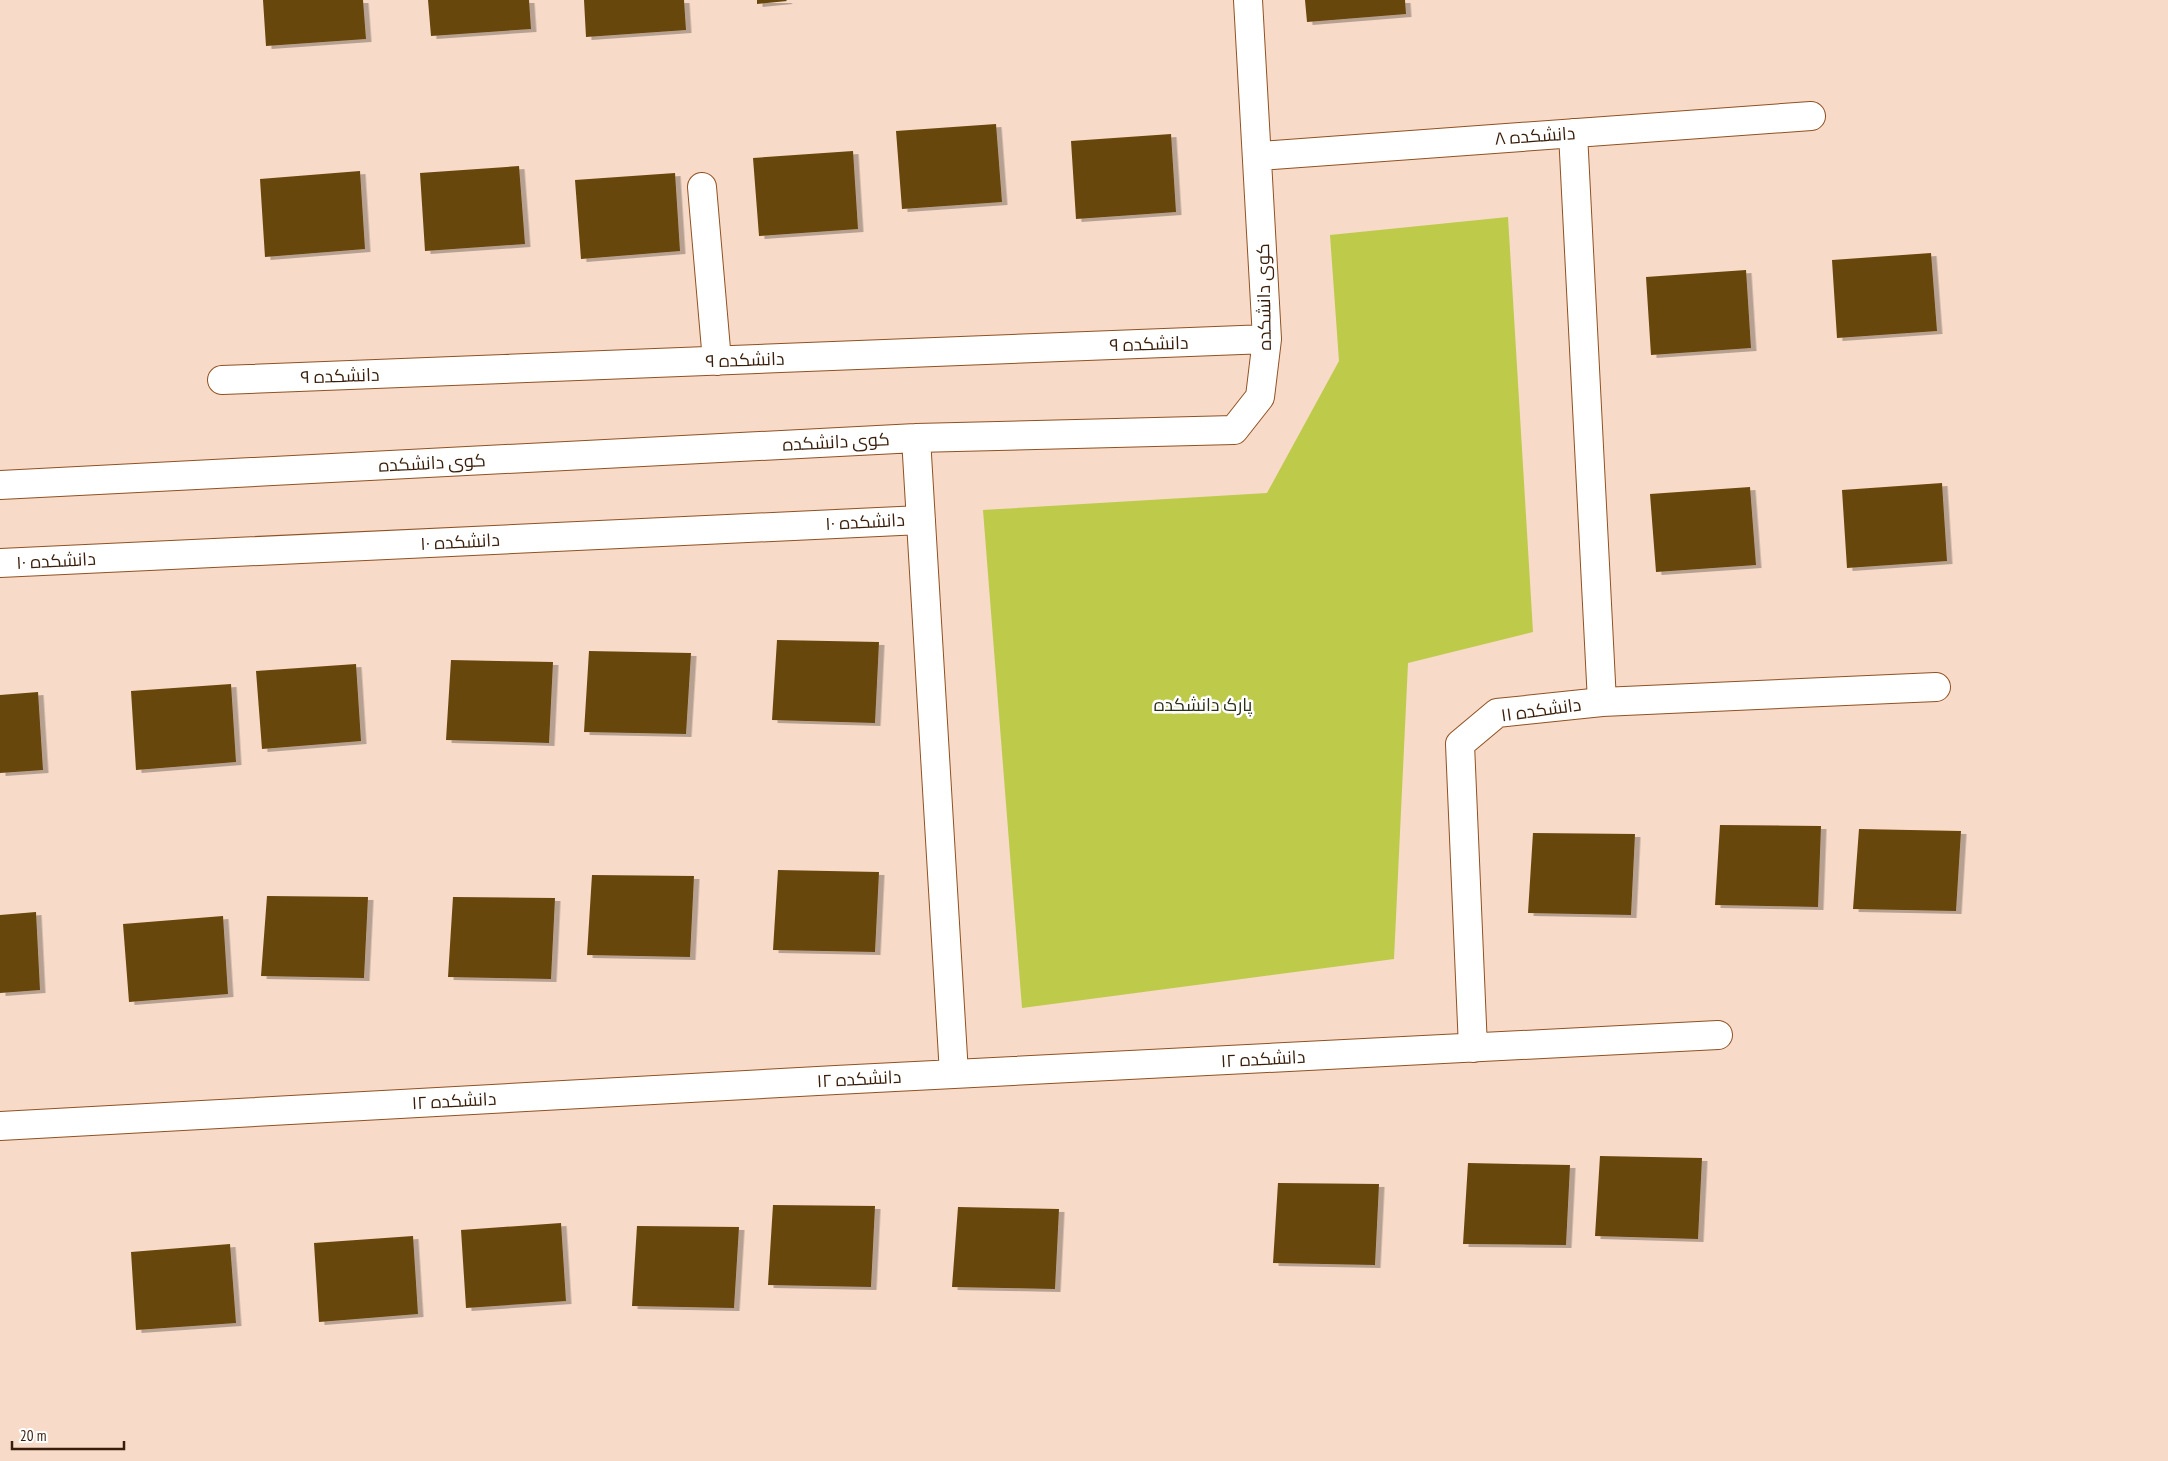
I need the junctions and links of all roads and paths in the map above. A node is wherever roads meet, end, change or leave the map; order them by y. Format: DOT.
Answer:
graph roads {
  1 [pos="1248,0"];
  2 [pos="1811,116"];
  3 [pos="1572,133"];
  4 [pos="1258,156"];
  5 [pos="702,187"];
  6 [pos="1268,339"];
  7 [pos="717,361"];
  8 [pos="222,380"];
  9 [pos="916,438"];
  10 [pos="0,485"];
  11 [pos="921,520"];
  12 [pos="0,564"];
  13 [pos="1936,687"];
  14 [pos="1602,702"];
  15 [pos="1718,1035"];
  16 [pos="1473,1048"];
  17 [pos="954,1074"];
  18 [pos="0,1126"];
  1 -- 4 [label="street, کوی دانشکده"];
  2 -- 3 [label="street, دانشکده ۸"];
  3 -- 4 [label="street, دانشکده ۸"];
  3 -- 14 [label="street"];
  4 -- 6 [label="street, کوی دانشکده"];
  5 -- 7 [label="street"];
  6 -- 7 [label="street, دانشکده ۹"];
  6 -- 9 [label="street, کوی دانشکده"];
  7 -- 8 [label="street, دانشکده ۹"];
  9 -- 10 [label="street, کوی دانشکده"];
  9 -- 11 [label="street"];
  11 -- 12 [label="street, دانشکده ۱۰"];
  11 -- 17 [label="street"];
  13 -- 14 [label="street, دانشکده ۱۱"];
  14 -- 16 [label="street, دانشکده ۱۱"];
  15 -- 16 [label="street, دانشکده ۱۲"];
  16 -- 17 [label="street, دانشکده ۱۲"];
  17 -- 18 [label="street, دانشکده ۱۲"];
}
